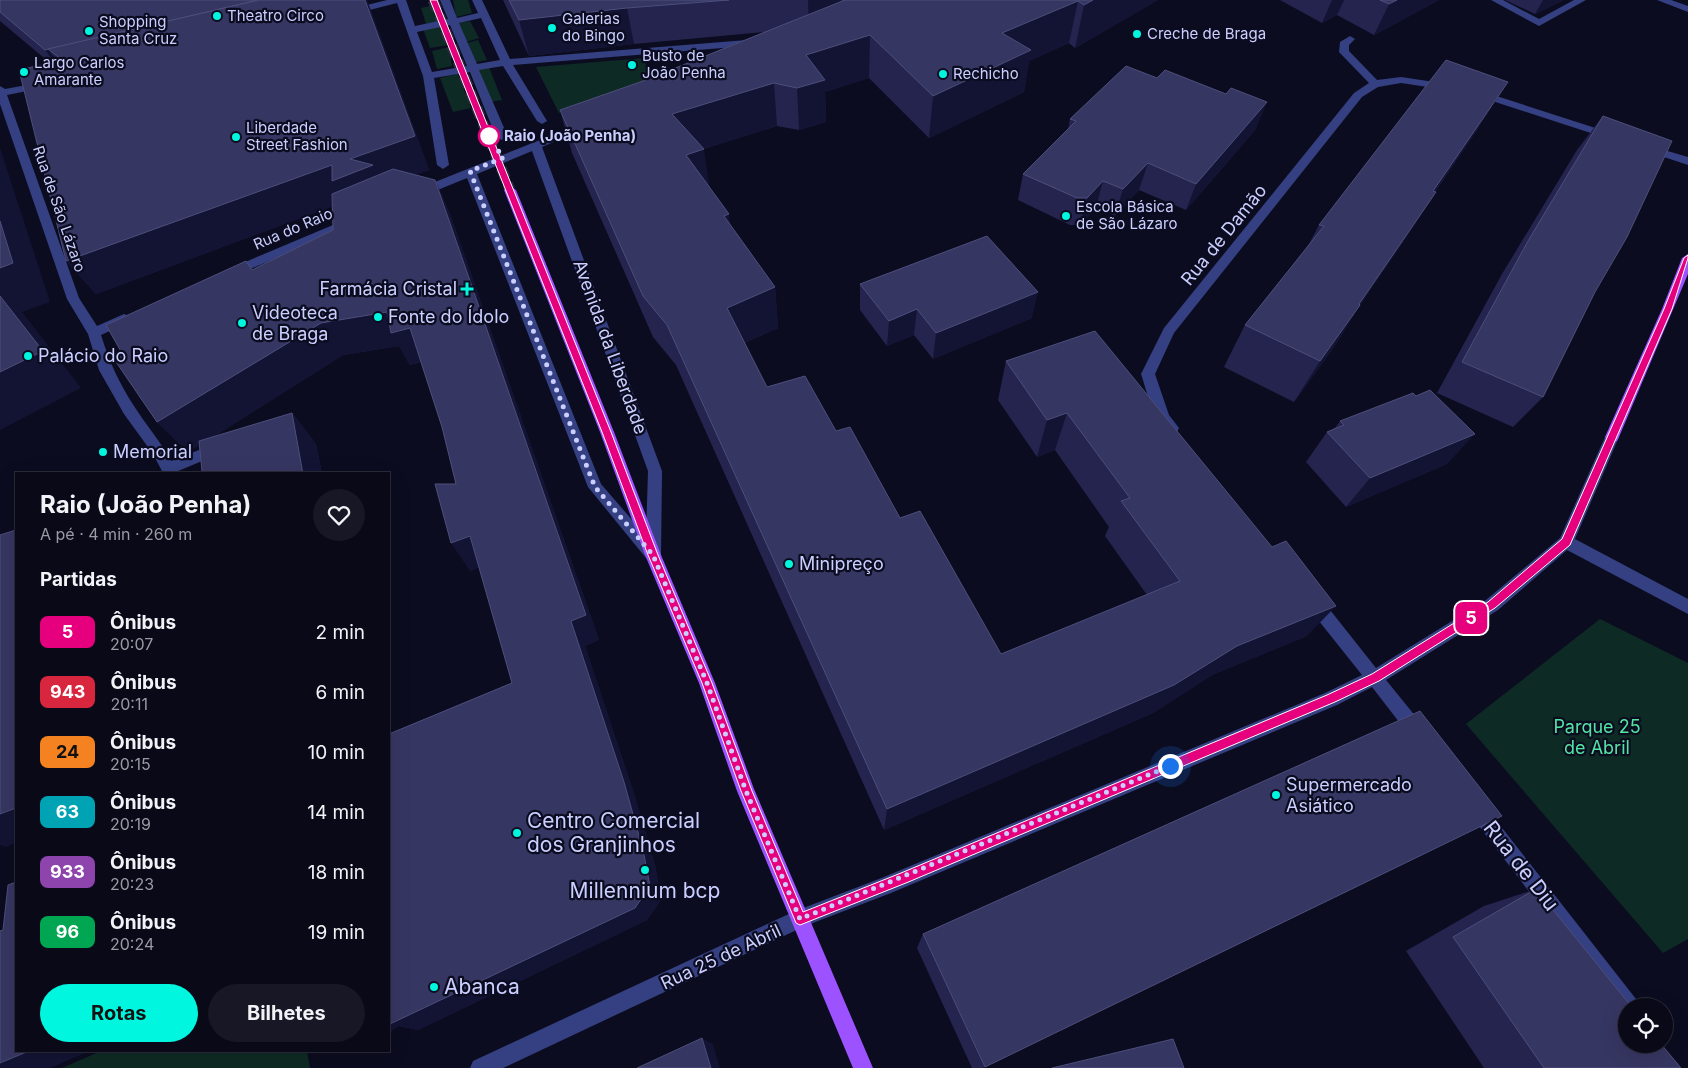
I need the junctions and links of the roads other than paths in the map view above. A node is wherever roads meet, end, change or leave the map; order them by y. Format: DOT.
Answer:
graph roads {
  1 [pos="400,0"];
  2 [pos="445,0"];
  3 [pos="477,0"];
  4 [pos="1496,0"];
  5 [pos="1581,0"];
  6 [pos="1662,0"];
  7 [pos="1688,9"];
  8 [pos="342,14"];
  9 [pos="483,15"];
  10 [pos="454,22"];
  11 [pos="412,30"];
  12 [pos="1350,39"];
  13 [pos="747,43"];
  14 [pos="506,62"];
  15 [pos="472,67"];
  16 [pos="428,76"];
  17 [pos="51,84"];
  18 [pos="1375,84"];
  19 [pos="1,91"];
  20 [pos="542,121"];
  21 [pos="591,122"];
  22 [pos="502,137"];
  23 [pos="1620,140"];
  24 [pos="536,145"];
  25 [pos="1639,145"];
  26 [pos="1688,161"];
  27 [pos="443,165"];
  28 [pos="470,171"];
  29 [pos="510,190"];
  30 [pos="411,196"];
  31 [pos="366,216"];
  32 [pos="1688,258"];
  33 [pos="220,277"];
  34 [pos="138,312"];
  35 [pos="94,332"];
  36 [pos="1612,437"];
  37 [pos="1182,440"];
  38 [pos="209,452"];
  39 [pos="1566,542"];
  40 [pos="653,555"];
  41 [pos="1305,590"];
  42 [pos="1688,607"];
  43 [pos="1376,677"];
  44 [pos="1427,744"];
  45 [pos="1462,790"];
  46 [pos="800,919"];
  47 [pos="1623,998"];
  48 [pos="480,1068"];
  49 [pos="863,1068"];
  1 -- 8 [label="street"];
  1 -- 11 [label="street"];
  2 -- 10 [label="street"];
  3 -- 9 [label="street"];
  4 -- 5 [label="street"];
  6 -- 7 [label="street"];
  9 -- 10 [label="street"];
  9 -- 14 [label="street"];
  10 -- 11 [label="street"];
  10 -- 15 [label="street"];
  11 -- 16 [label="street"];
  12 -- 18 [label="street"];
  13 -- 14 [label="street"];
  14 -- 15 [label="street"];
  14 -- 20 [label="street"];
  15 -- 16 [label="street"];
  15 -- 22 [label="street"];
  16 -- 27 [label="street"];
  17 -- 19 [label="street"];
  18 -- 23 [label="street, Rua de Damão"];
  18 -- 37 [label="street, Rua de Damão"];
  19 -- 35 [label="street, Rua de São Lázaro"];
  21 -- 24 [label="street"];
  24 -- 28 [label="street"];
  24 -- 40 [label="street, Avenida da Liberdade"];
  25 -- 26 [label="street"];
  28 -- 30 [label="street"];
  28 -- 40 [label="street, Avenida da Liberdade"];
  29 -- 40 [label="main road, Avenida da Liberdade"];
  31 -- 33 [label="street, Rua do Raio"];
  32 -- 36 [label="main road, Rua 25 de Abril"];
  34 -- 35 [label="street"];
  35 -- 38 [label="street, Rua de São Lázaro"];
  36 -- 39 [label="street, Rua 25 de Abril"];
  39 -- 42 [label="street"];
  39 -- 43 [label="street, Rua 25 de Abril"];
  40 -- 46 [label="main road, Avenida da Liberdade"];
  41 -- 43 [label="street"];
  43 -- 44 [label="street"];
  43 -- 46 [label="street, Rua 25 de Abril"];
  45 -- 47 [label="street, Rua de Diu"];
  46 -- 48 [label="street, Rua 25 de Abril"];
  46 -- 49 [label="main road, Avenida da Liberdade"];
}
